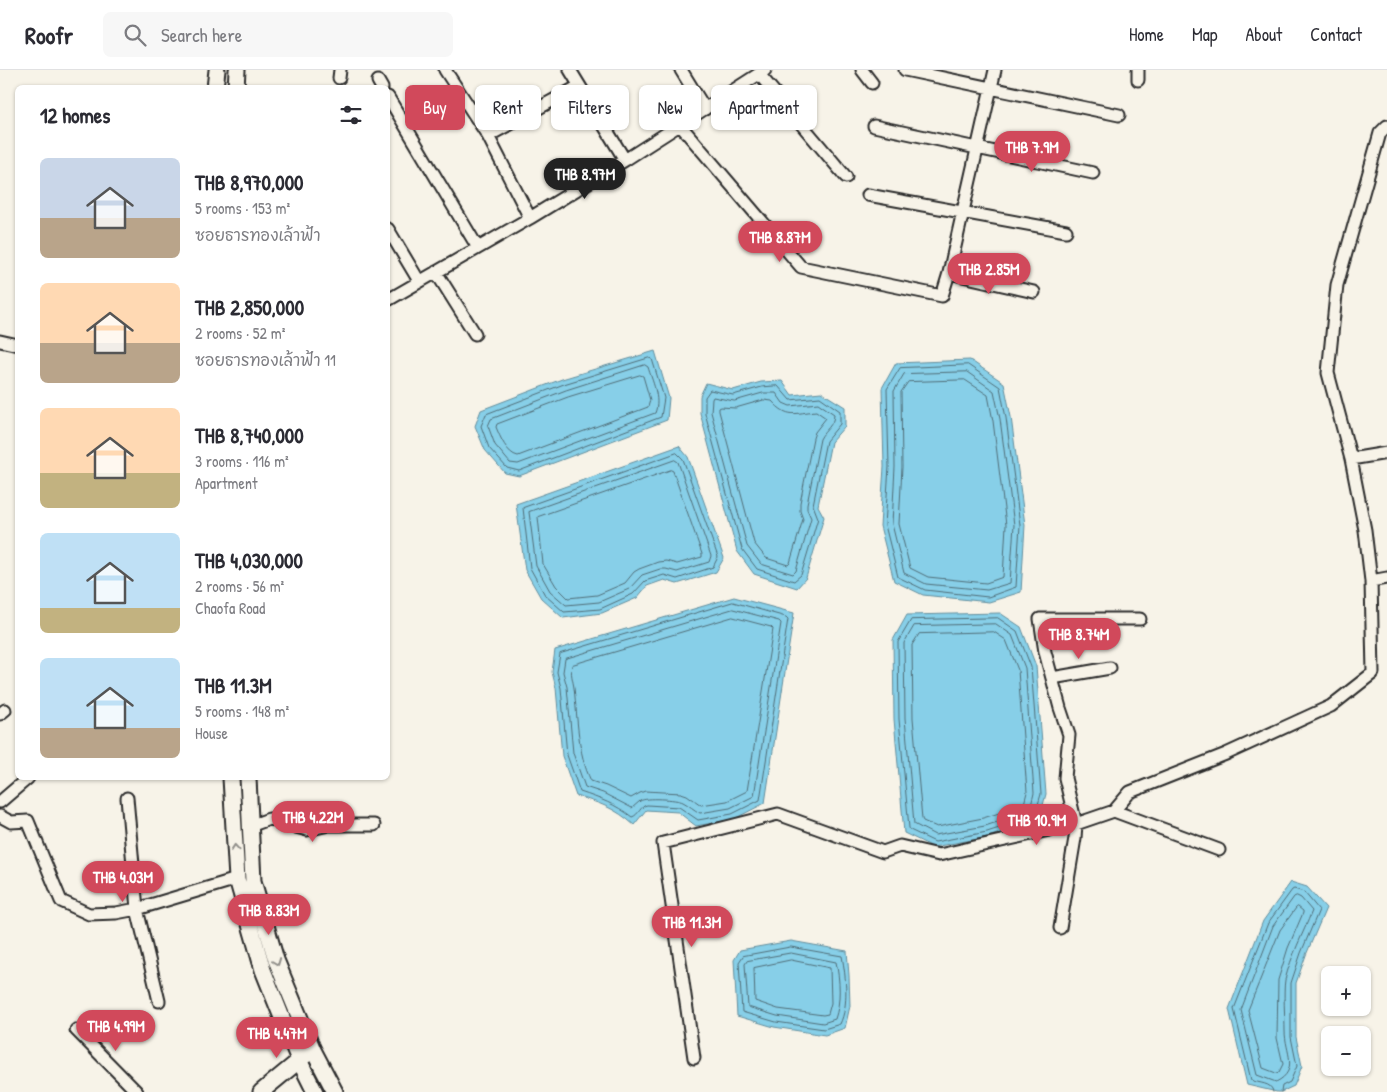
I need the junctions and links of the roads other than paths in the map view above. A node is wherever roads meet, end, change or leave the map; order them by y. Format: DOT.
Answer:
graph roads {
  1 [pos="217,70"];
  2 [pos="237,70"];
  3 [pos="445,70"];
  4 [pos="570,70"];
  5 [pos="681,70"];
  6 [pos="862,70"];
  7 [pos="905,70"];
  8 [pos="995,70"];
  9 [pos="762,72"];
  10 [pos="872,83"];
  11 [pos="215,85"];
  12 [pos="236,85"];
  13 [pos="578,85"];
  14 [pos="991,87"];
  15 [pos="390,100"];
  16 [pos="551,101"];
  17 [pos="705,109"];
  18 [pos="701,112"];
  19 [pos="1119,115"];
  20 [pos="874,126"];
  21 [pos="1387,126"];
  22 [pos="606,130"];
  23 [pos="674,130"];
  24 [pos="683,130"];
  25 [pos="488,136"];
  26 [pos="977,148"];
  27 [pos="625,160"];
  28 [pos="1093,173"];
  29 [pos="846,177"];
  30 [pos="868,194"];
  31 [pos="962,213"];
  32 [pos="530,218"];
  33 [pos="1066,231"];
  34 [pos="390,232"];
  35 [pos="478,248"];
  36 [pos="436,272"];
  37 [pos="949,273"];
  38 [pos="419,281"];
  39 [pos="1034,292"];
  40 [pos="390,299"];
  41 [pos="475,334"];
  42 [pos="0,341"];
  43 [pos="15,344"];
  44 [pos="1387,452"];
  45 [pos="1351,459"];
  46 [pos="1387,578"];
  47 [pos="1372,581"];
  48 [pos="1140,620"];
  49 [pos="1110,668"];
  50 [pos="1052,678"];
  51 [pos="26,780"];
  52 [pos="231,780"];
  53 [pos="248,780"];
  54 [pos="127,798"];
  55 [pos="0,802"];
  56 [pos="1114,811"];
  57 [pos="0,816"];
  58 [pos="1076,824"];
  59 [pos="374,825"];
  60 [pos="250,826"];
  61 [pos="1219,850"];
  62 [pos="238,879"];
  63 [pos="137,909"];
  64 [pos="1060,928"];
  65 [pos="159,1001"];
  66 [pos="76,1030"];
  67 [pos="313,1050"];
  68 [pos="694,1058"];
  69 [pos="299,1060"];
  70 [pos="137,1092"];
  71 [pos="261,1092"];
  72 [pos="315,1092"];
  73 [pos="335,1092"];
  1 -- 11 [label="main road"];
  2 -- 12 [label="main road"];
  3 -- 25 [label="street"];
  4 -- 13 [label="street"];
  5 -- 17 [label="street"];
  6 -- 10 [label="street"];
  7 -- 14 [label="street"];
  8 -- 14 [label="street"];
  9 -- 17 [label="street"];
  9 -- 29 [label="street"];
  14 -- 19 [label="street"];
  14 -- 26 [label="street"];
  15 -- 35 [label="street"];
  16 -- 25 [label="street"];
  17 -- 18 [label="street"];
  20 -- 26 [label="street"];
  21 -- 45 [label="street"];
  22 -- 27 [label="street"];
  23 -- 27 [label="street"];
  24 -- 37 [label="street"];
  25 -- 32 [label="street"];
  26 -- 28 [label="street"];
  26 -- 31 [label="street"];
  27 -- 32 [label="street"];
  30 -- 31 [label="street"];
  31 -- 33 [label="street"];
  31 -- 37 [label="street"];
  32 -- 35 [label="street"];
  34 -- 38 [label="street"];
  35 -- 36 [label="street"];
  36 -- 38 [label="street"];
  36 -- 41 [label="street"];
  37 -- 39 [label="street"];
  38 -- 40 [label="street"];
  42 -- 43 [label="street"];
  44 -- 45 [label="street"];
  45 -- 47 [label="street"];
  46 -- 47 [label="street"];
  47 -- 56 [label="street"];
  48 -- 50 [label="street"];
  49 -- 50 [label="street"];
  50 -- 58 [label="street"];
  51 -- 55 [label="street"];
  62 -- 52 [label="main road, one-way"];
  53 -- 60 [label="main road"];
  54 -- 63 [label="street"];
  56 -- 58 [label="street"];
  56 -- 61 [label="street"];
  57 -- 63 [label="street"];
  58 -- 64 [label="street"];
  58 -- 68 [label="street"];
  59 -- 60 [label="street"];
  60 -- 67 [label="main road, one-way"];
  62 -- 63 [label="street"];
  62 -- 69 [label="main road"];
  63 -- 65 [label="street"];
  66 -- 70 [label="street"];
  67 -- 69 [label="main road"];
  67 -- 73 [label="main road"];
  69 -- 71 [label="main road"];
  69 -- 72 [label="main road"];
}
